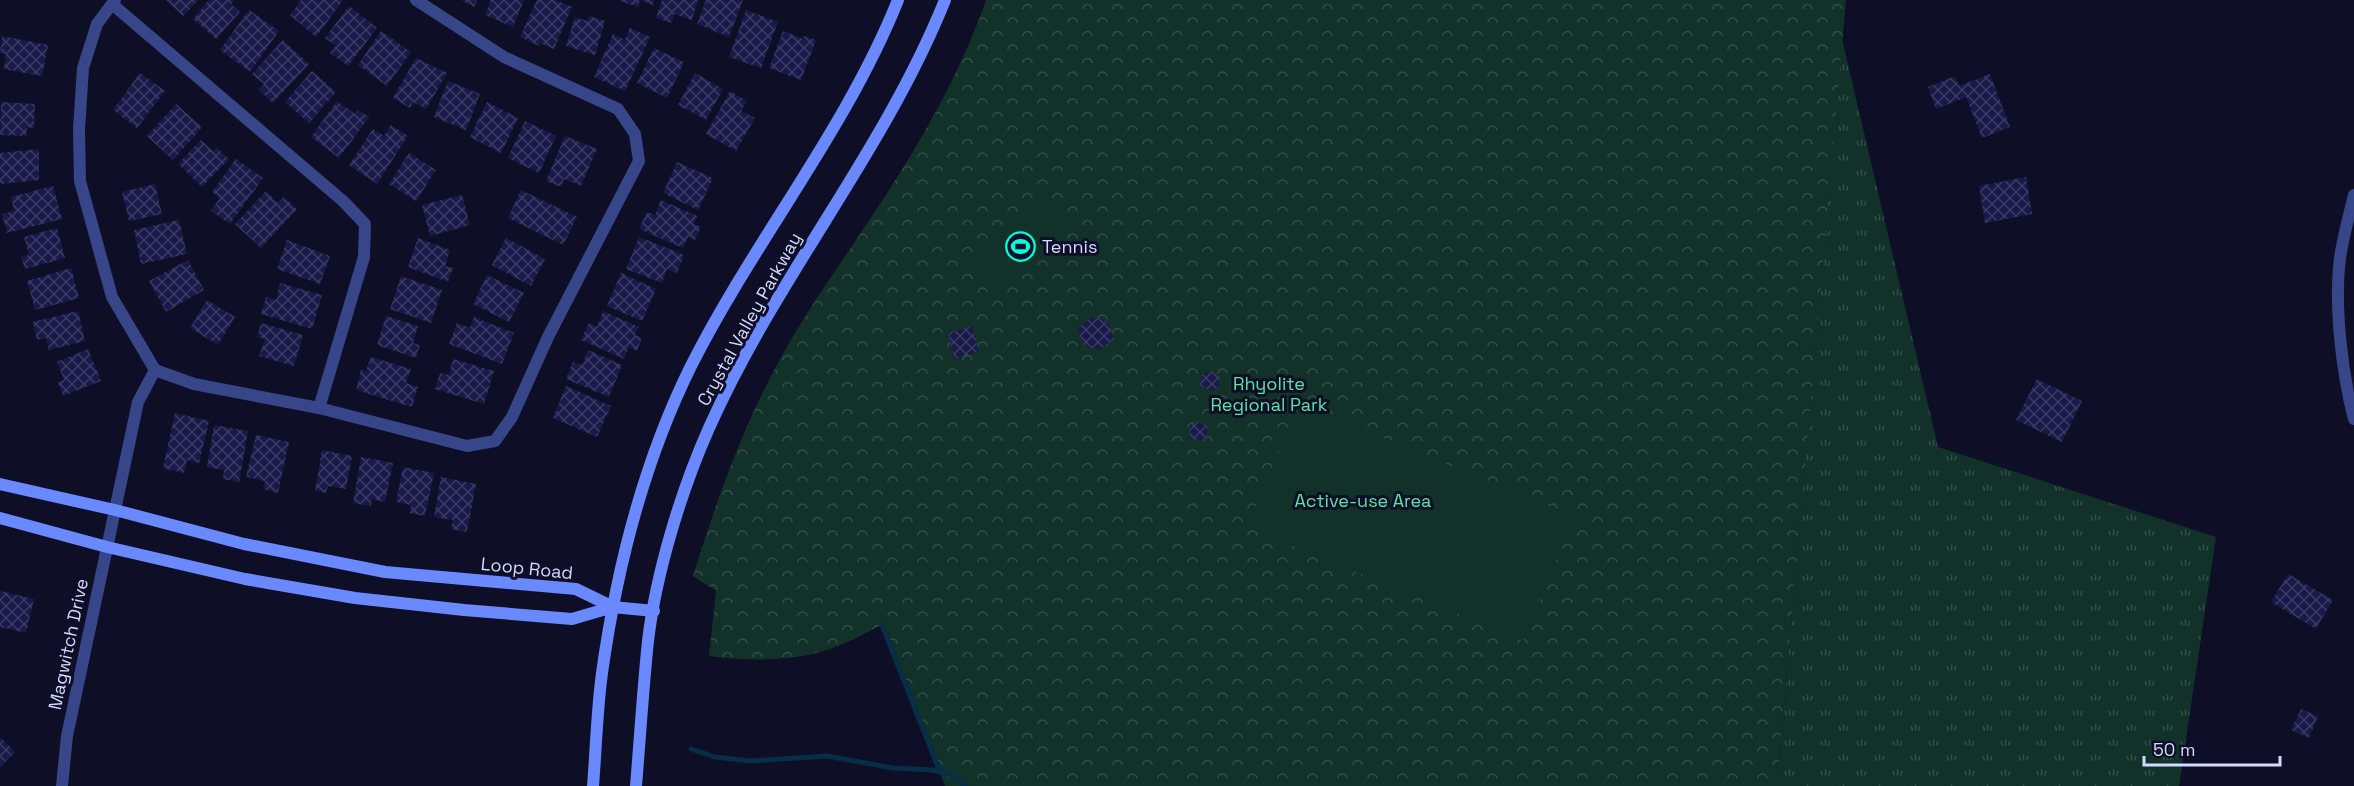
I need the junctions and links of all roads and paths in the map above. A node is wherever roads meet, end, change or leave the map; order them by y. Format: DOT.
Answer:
graph roads {
  1 [pos="416,0"];
  2 [pos="898,0"];
  3 [pos="945,0"];
  4 [pos="113,2"];
  5 [pos="2354,195"];
  6 [pos="155,370"];
  7 [pos="319,408"];
  8 [pos="2354,419"];
  9 [pos="0,484"];
  10 [pos="115,510"];
  11 [pos="0,518"];
  12 [pos="107,547"];
  13 [pos="613,607"];
  14 [pos="654,611"];
  15 [pos="62,786"];
  16 [pos="593,786"];
  17 [pos="636,786"];
  1 -- 7 [label="street"];
  2 -- 13 [label="main road, Crystal Valley Parkway"];
  3 -- 14 [label="main road, Crystal Valley Parkway"];
  4 -- 6 [label="street"];
  4 -- 7 [label="street"];
  5 -- 8 [label="street"];
  6 -- 7 [label="street"];
  6 -- 10 [label="street, Magwitch Drive"];
  9 -- 10 [label="main road, Loop Road"];
  10 -- 12 [label="street, Magwitch Drive"];
  10 -- 13 [label="main road, Loop Road"];
  11 -- 12 [label="main road"];
  12 -- 13 [label="main road"];
  12 -- 15 [label="street, Magwitch Drive"];
  13 -- 14 [label="main road"];
  13 -- 16 [label="main road, Crystal Valley Parkway"];
  14 -- 17 [label="main road, Crystal Valley Parkway"];
}
